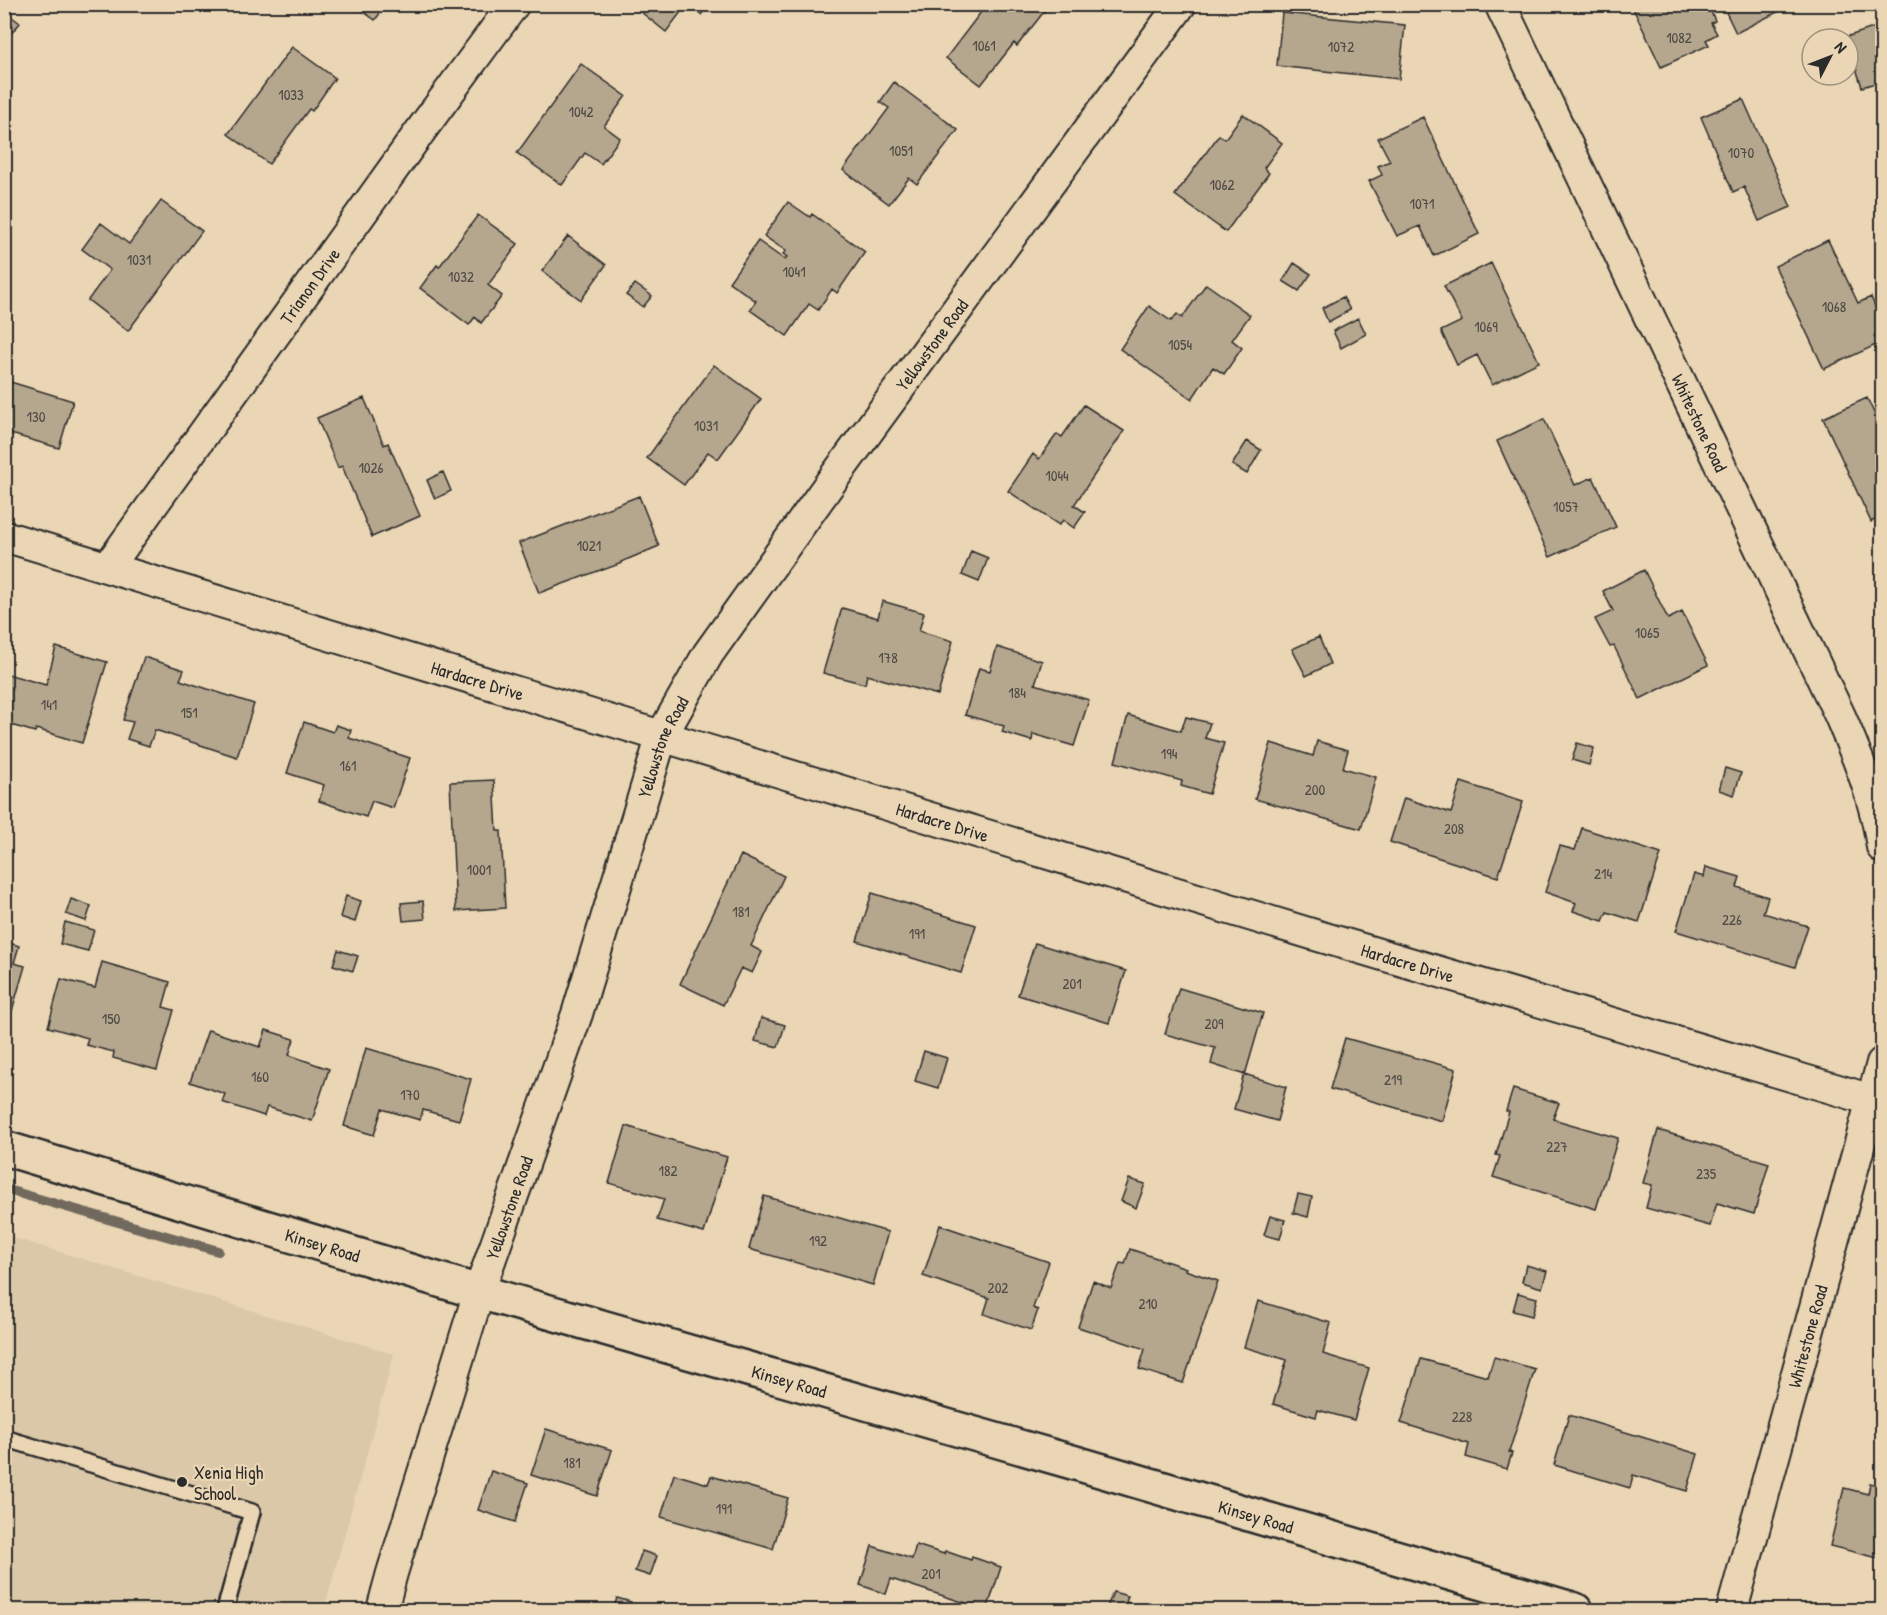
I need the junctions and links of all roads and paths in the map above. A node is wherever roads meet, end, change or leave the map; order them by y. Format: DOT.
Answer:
graph roads {
  1 [pos="514,4"];
  2 [pos="1181,4"];
  3 [pos="1500,4"];
  4 [pos="4,536"];
  5 [pos="108,567"];
  6 [pos="662,735"];
  7 [pos="1882,846"];
  8 [pos="1882,1063"];
  9 [pos="1878,1101"];
  10 [pos="4,1148"];
  11 [pos="479,1292"];
  12 [pos="4,1438"];
  13 [pos="225,1611"];
  14 [pos="382,1611"];
  15 [pos="1575,1611"];
  16 [pos="1732,1611"];
  1 -- 5 [label="street, Trianon Drive"];
  2 -- 6 [label="street, Yellowstone Road"];
  3 -- 7 [label="street, Whitestone Road"];
  4 -- 5 [label="street, Hardacre Drive"];
  5 -- 6 [label="street, Hardacre Drive"];
  6 -- 9 [label="street, Hardacre Drive"];
  6 -- 11 [label="street, Yellowstone Road"];
  8 -- 9 [label="street, Whitestone Road"];
  9 -- 16 [label="street, Whitestone Road"];
  10 -- 11 [label="street, Kinsey Road"];
  11 -- 14 [label="street, Yellowstone Road"];
  11 -- 15 [label="street, Kinsey Road"];
  12 -- 13 [label="lane"];
}
